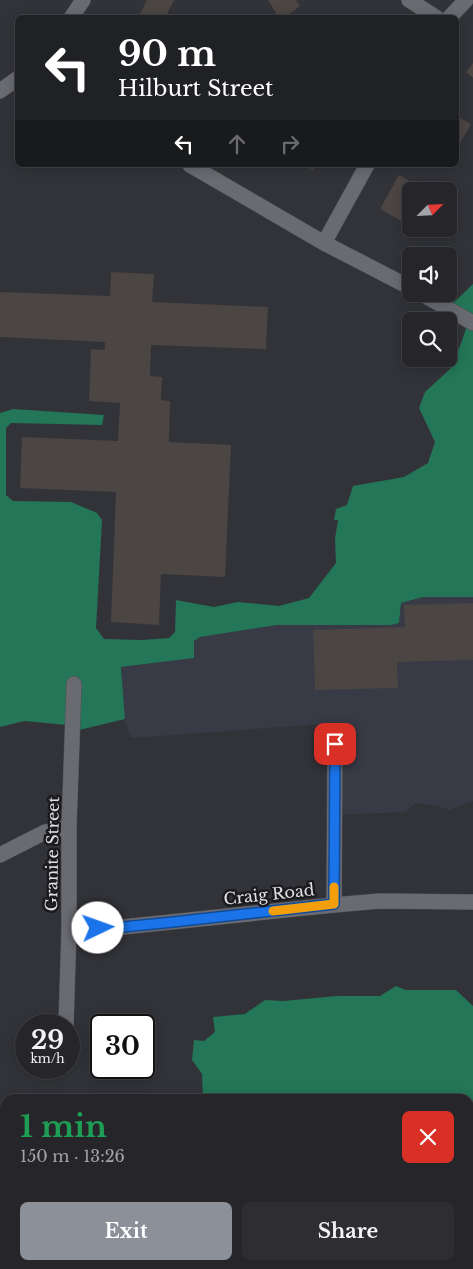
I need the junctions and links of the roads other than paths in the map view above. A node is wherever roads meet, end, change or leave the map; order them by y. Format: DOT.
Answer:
graph roads {
  1 [pos="83,0"];
  2 [pos="409,0"];
  3 [pos="466,0"];
  4 [pos="73,15"];
  5 [pos="432,15"];
  6 [pos="453,15"];
  7 [pos="15,80"];
  8 [pos="0,91"];
  9 [pos="193,167"];
  10 [pos="366,167"];
  11 [pos="324,243"];
  12 [pos="402,283"];
  13 [pos="436,302"];
  14 [pos="473,323"];
  15 [pos="74,684"];
  16 [pos="335,744"];
  17 [pos="69,827"];
  18 [pos="0,855"];
  19 [pos="473,902"];
  20 [pos="334,904"];
  21 [pos="69,929"];
  22 [pos="66,1014"];
  1 -- 4 [label="street"];
  2 -- 5 [label="street"];
  3 -- 6 [label="street"];
  7 -- 8 [label="street"];
  9 -- 11 [label="street"];
  10 -- 11 [label="street"];
  11 -- 12 [label="street"];
  13 -- 14 [label="street"];
  15 -- 17 [label="street, Granite Street"];
  16 -- 20 [label="street"];
  17 -- 18 [label="street"];
  17 -- 21 [label="street, Granite Street"];
  19 -- 20 [label="street, Craig Road"];
  20 -- 21 [label="street, Craig Road"];
  21 -- 22 [label="street, Granite Street"];
}
